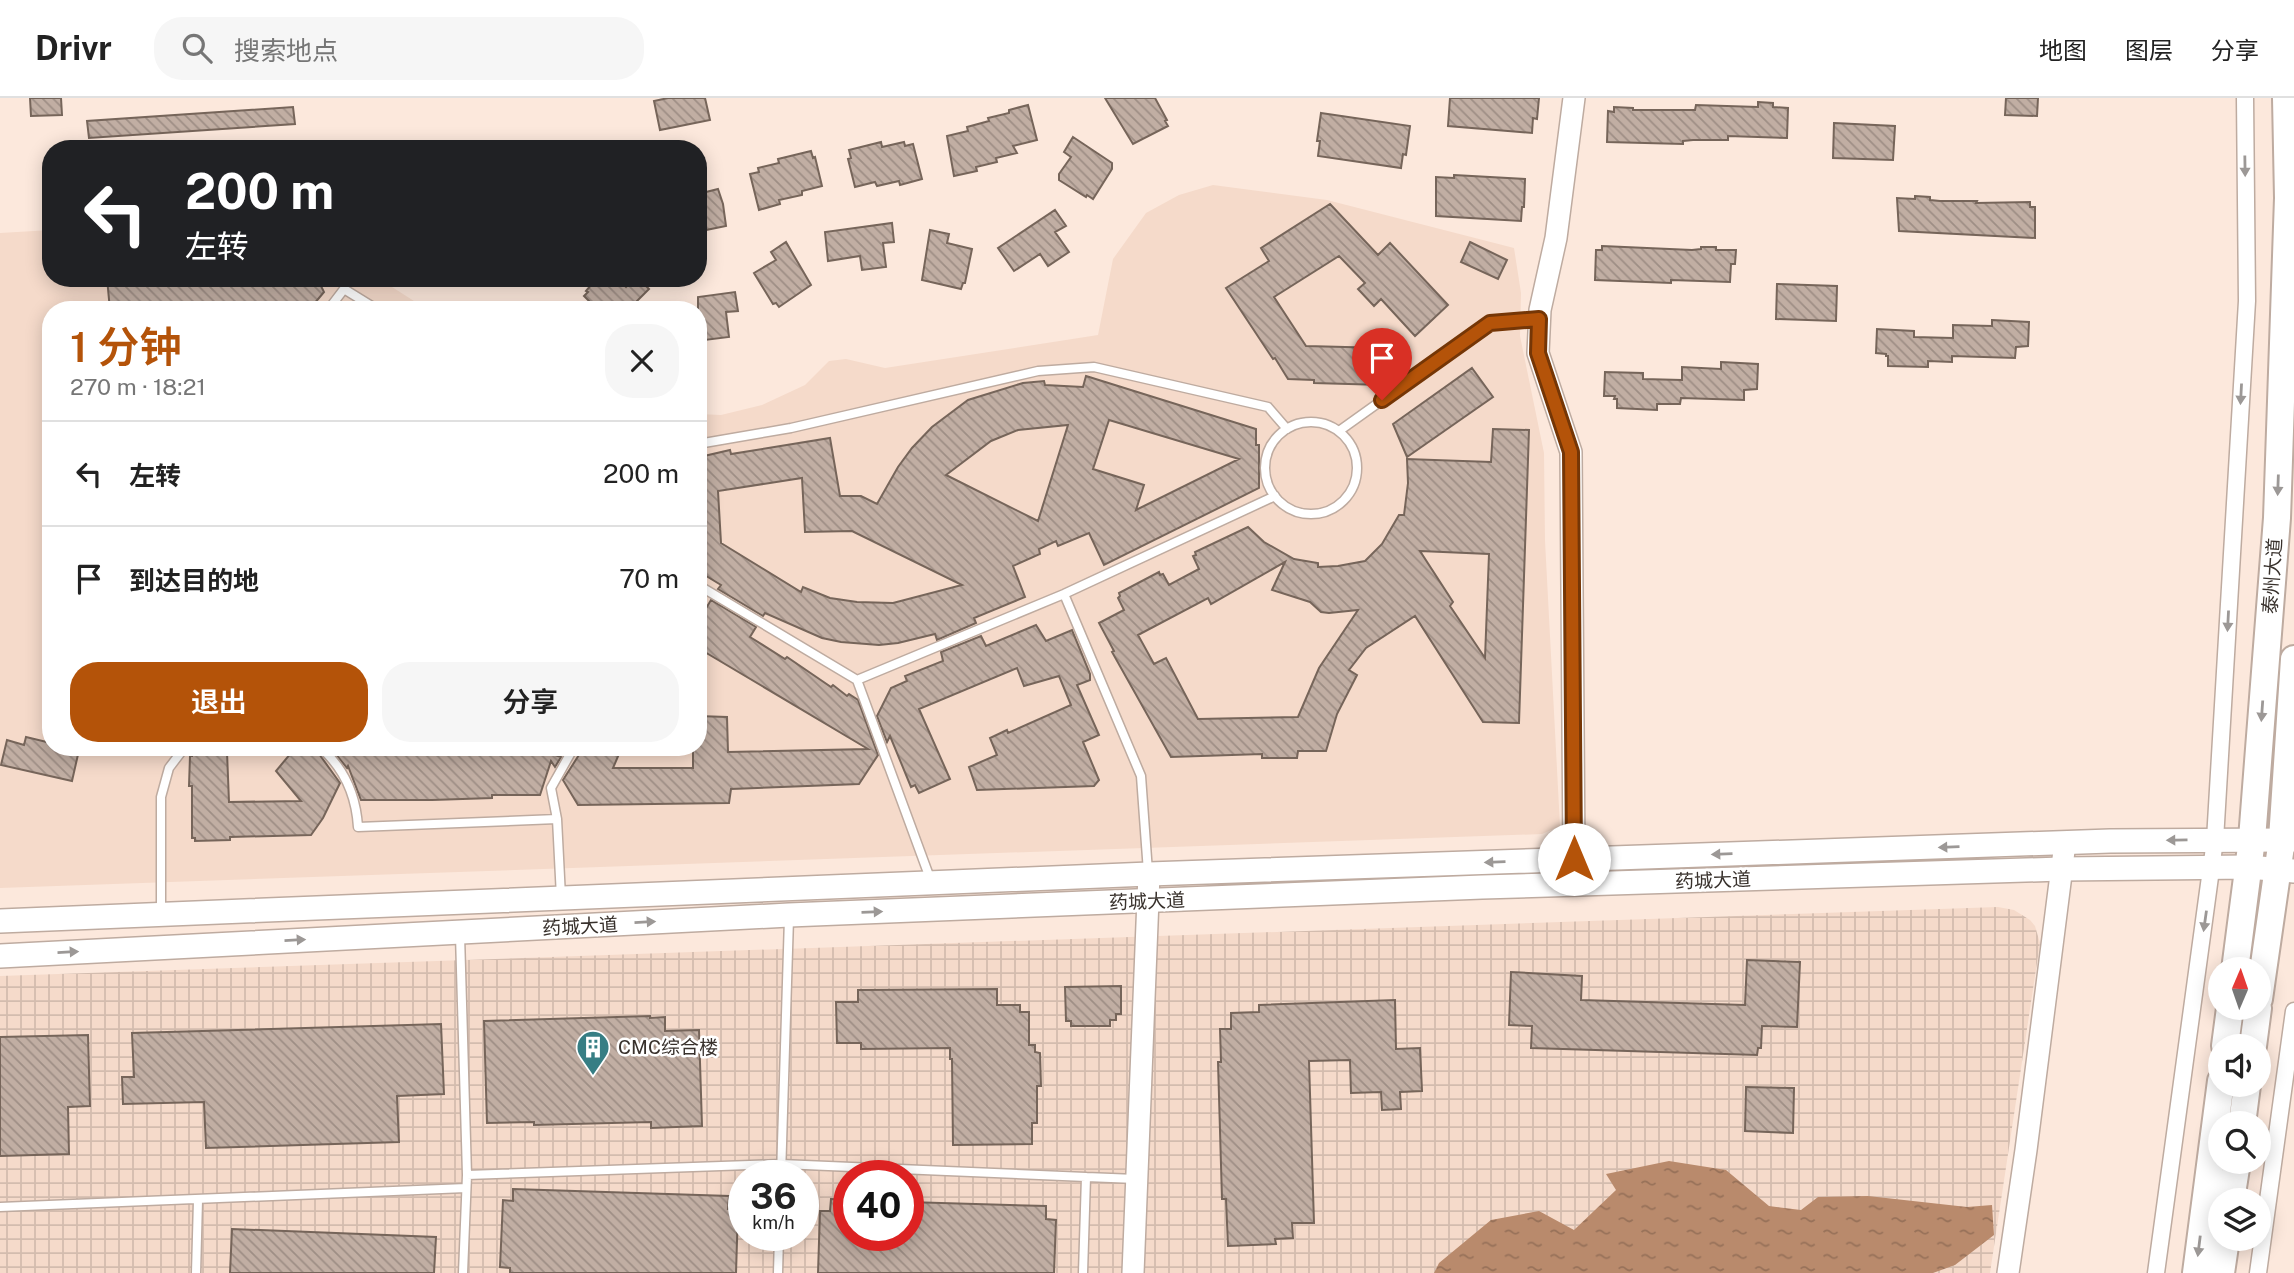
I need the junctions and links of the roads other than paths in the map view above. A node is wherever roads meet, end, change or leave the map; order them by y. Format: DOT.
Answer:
graph roads {
  1 [pos="1573,98"];
  2 [pos="2245,98"];
  3 [pos="2287,98"];
  4 [pos="335,301"];
  5 [pos="363,301"];
  6 [pos="1539,319"];
  7 [pos="1287,429"];
  8 [pos="1339,431"];
  9 [pos="707,442"];
  10 [pos="1275,496"];
  11 [pos="707,589"];
  12 [pos="1064,594"];
  13 [pos="2294,659"];
  14 [pos="858,680"];
  15 [pos="178,756"];
  16 [pos="329,756"];
  17 [pos="569,756"];
  18 [pos="556,819"];
  19 [pos="2252,839"];
  20 [pos="2288,839"];
  21 [pos="2215,840"];
  22 [pos="2065,843"];
  23 [pos="1574,859"];
  24 [pos="2212,867"];
  25 [pos="2249,867"];
  26 [pos="2061,869"];
  27 [pos="2286,871"];
  28 [pos="1149,874"];
  29 [pos="932,884"];
  30 [pos="561,899"];
  31 [pos="1148,901"];
  32 [pos="161,915"];
  33 [pos="789,915"];
  34 [pos="0,921"];
  35 [pos="460,932"];
  36 [pos="0,956"];
  37 [pos="2237,957"];
  38 [pos="2268,957"];
  39 [pos="2294,1011"];
  40 [pos="2219,1097"];
  41 [pos="781,1160"];
  42 [pos="728,1166"];
  43 [pos="819,1166"];
  44 [pos="467,1175"];
  45 [pos="1086,1177"];
  46 [pos="1136,1179"];
  47 [pos="467,1188"];
  48 [pos="198,1200"];
  49 [pos="0,1207"];
  50 [pos="779,1251"];
  51 [pos="2224,1251"];
  52 [pos="195,1273"];
  53 [pos="463,1273"];
  54 [pos="778,1273"];
  55 [pos="1083,1273"];
  56 [pos="1133,1273"];
  57 [pos="2008,1273"];
  58 [pos="2156,1273"];
  59 [pos="2196,1273"];
  60 [pos="2221,1273"];
  61 [pos="2258,1273"];
  1 -- 6 [label="street"];
  2 -- 21 [label="street, one-way"];
  3 -- 19 [label="highway, 泰州大道, one-way"];
  4 -- 5 [label="lane"];
  6 -- 8 [label="lane"];
  6 -- 23 [label="street"];
  7 -- 8 [label="lane"];
  7 -- 9 [label="lane"];
  7 -- 10 [label="lane"];
  8 -- 10 [label="lane"];
  10 -- 12 [label="lane"];
  11 -- 14 [label="lane"];
  12 -- 14 [label="lane"];
  12 -- 28 [label="lane"];
  13 -- 20 [label="highway"];
  14 -- 29 [label="lane"];
  15 -- 32 [label="lane"];
  16 -- 18 [label="lane"];
  17 -- 18 [label="lane"];
  18 -- 30 [label="lane"];
  19 -- 20 [label="main road, 药城大道"];
  19 -- 21 [label="main road, 药城大道"];
  19 -- 25 [label="highway, 泰州大道"];
  20 -- 27 [label="highway"];
  21 -- 22 [label="main road, 药城大道, one-way"];
  21 -- 24 [label="street"];
  22 -- 23 [label="main road, 药城大道, one-way"];
  22 -- 26 [label="street"];
  23 -- 28 [label="main road, 药城大道, one-way"];
  24 -- 25 [label="main road, 药城大道"];
  24 -- 26 [label="main road, 药城大道"];
  24 -- 58 [label="street, one-way"];
  25 -- 27 [label="main road, 药城大道"];
  25 -- 37 [label="highway, 泰州大道"];
  26 -- 31 [label="main road, 药城大道"];
  26 -- 57 [label="street"];
  27 -- 38 [label="highway"];
  28 -- 29 [label="main road, 药城大道"];
  28 -- 31 [label="street"];
  29 -- 30 [label="main road, 药城大道"];
  30 -- 32 [label="main road, 药城大道"];
  33 -- 31 [label="main road, 药城大道, one-way"];
  31 -- 46 [label="street"];
  32 -- 34 [label="main road, 药城大道"];
  35 -- 33 [label="main road, 药城大道, one-way"];
  33 -- 41 [label="lane"];
  36 -- 35 [label="main road, 药城大道, one-way"];
  35 -- 44 [label="lane"];
  39 -- 61 [label="street"];
  40 -- 59 [label="highway, one-way"];
  42 -- 44 [label="lane"];
  43 -- 45 [label="lane"];
  44 -- 47 [label="lane"];
  45 -- 46 [label="lane"];
  45 -- 55 [label="lane"];
  46 -- 56 [label="street"];
  47 -- 48 [label="lane"];
  47 -- 53 [label="lane"];
  48 -- 49 [label="lane"];
  48 -- 52 [label="lane"];
  50 -- 54 [label="lane"];
  51 -- 60 [label="highway"];
}
